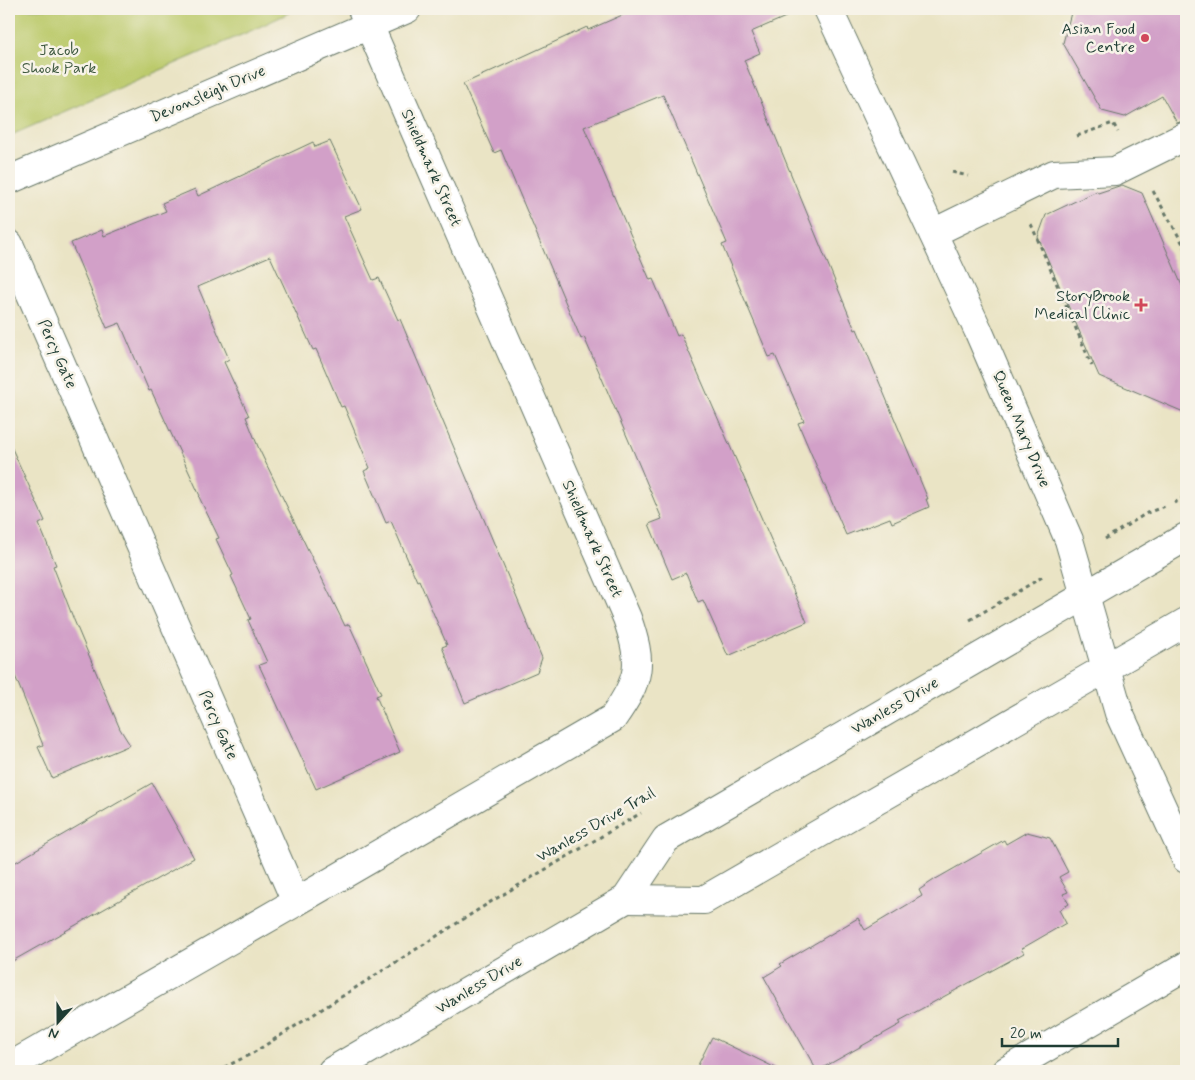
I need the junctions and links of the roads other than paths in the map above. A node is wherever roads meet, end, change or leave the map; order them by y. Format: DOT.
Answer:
graph roads {
  1 [pos="407,9"];
  2 [pos="828,9"];
  3 [pos="365,17"];
  4 [pos="1186,136"];
  5 [pos="9,180"];
  6 [pos="933,232"];
  7 [pos="9,244"];
  8 [pos="1186,537"];
  9 [pos="1085,596"];
  10 [pos="1186,622"];
  11 [pos="1106,669"];
  12 [pos="1186,859"];
  13 [pos="626,899"];
  14 [pos="296,902"];
  15 [pos="1186,966"];
  16 [pos="9,1067"];
  17 [pos="332,1071"];
  18 [pos="1006,1071"];
  1 -- 3 [label="street, Devonsleigh Drive"];
  2 -- 6 [label="street, Queen Mary Drive"];
  3 -- 5 [label="street, Devonsleigh Drive"];
  3 -- 14 [label="street, Shieldmark Street"];
  4 -- 6 [label="street"];
  6 -- 9 [label="street, Queen Mary Drive"];
  7 -- 14 [label="street, Percy Gate"];
  8 -- 9 [label="street, Wanless Drive"];
  9 -- 11 [label="street, Queen Mary Drive"];
  9 -- 13 [label="street, Wanless Drive"];
  10 -- 11 [label="street"];
  11 -- 12 [label="street, Queen Mary Drive"];
  11 -- 13 [label="street"];
  13 -- 17 [label="street, Wanless Drive"];
  14 -- 16 [label="street"];
  15 -- 18 [label="street"];
}
